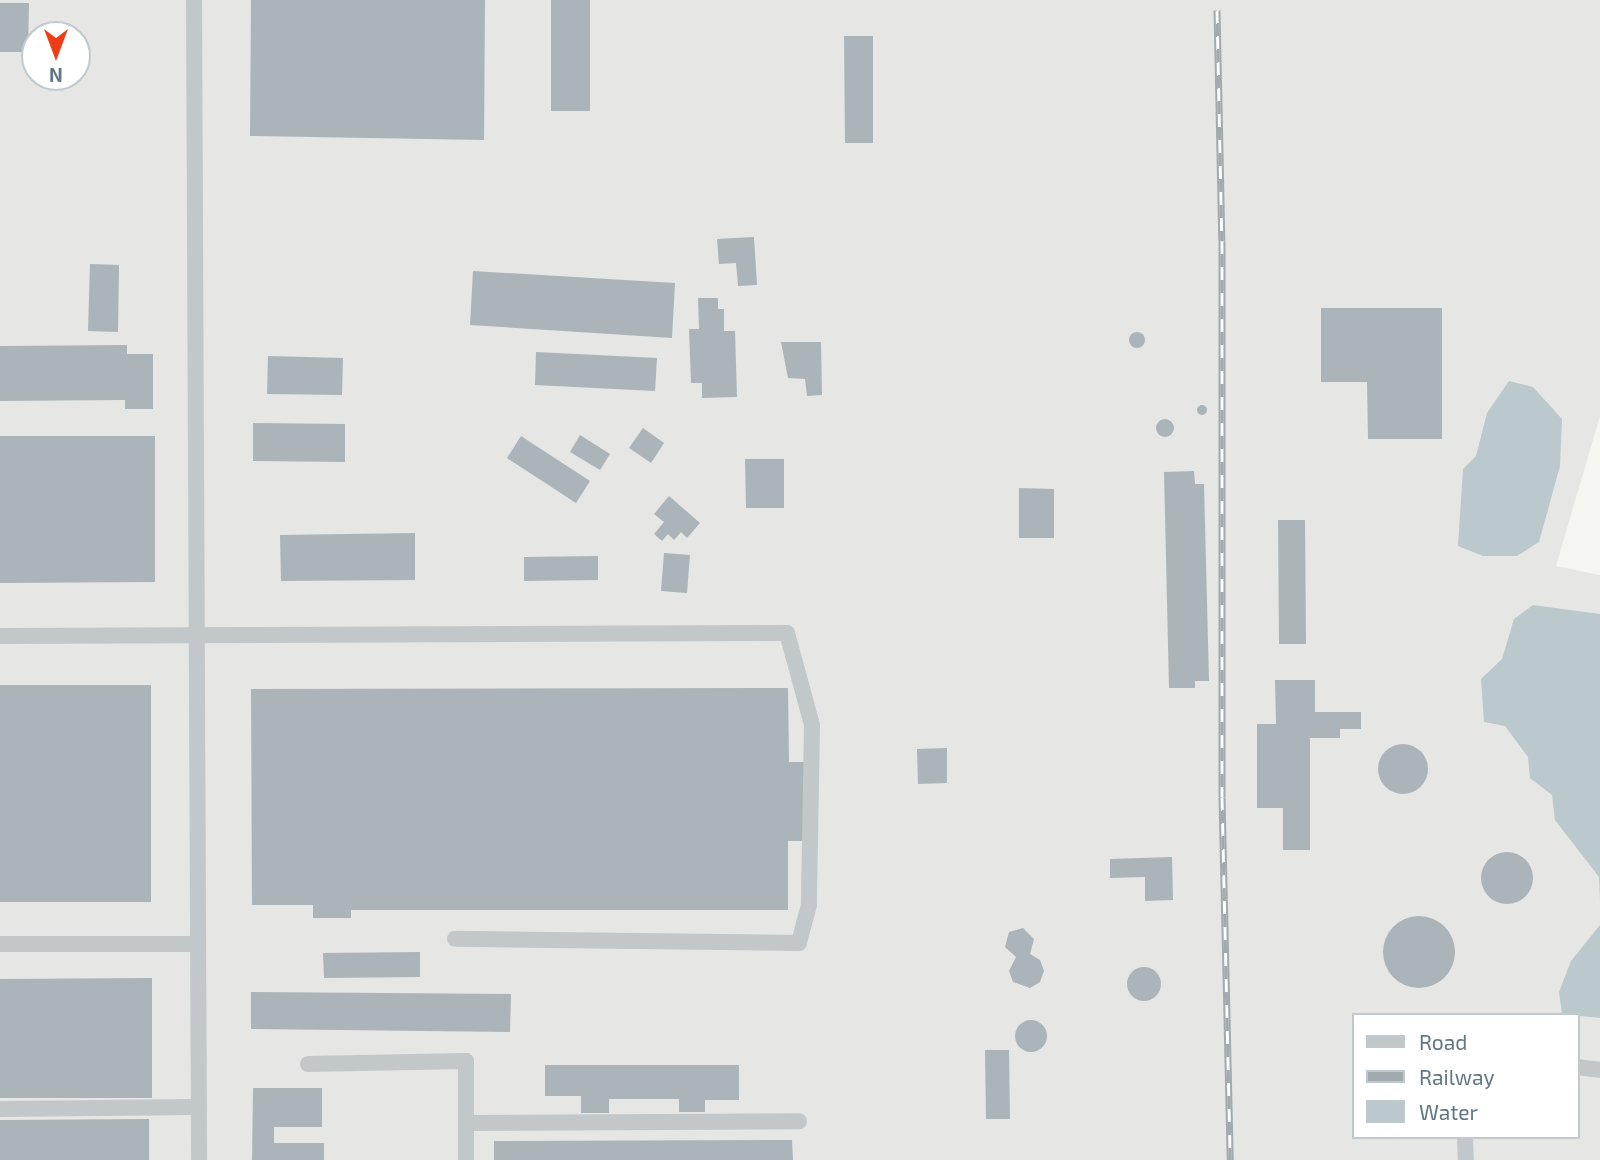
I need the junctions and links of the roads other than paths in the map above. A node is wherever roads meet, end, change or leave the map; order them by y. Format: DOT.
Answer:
graph roads {
  1 [pos="194,0"];
  2 [pos="197,634"];
  3 [pos="0,636"];
  4 [pos="456,939"];
  5 [pos="0,944"];
  6 [pos="198,944"];
  7 [pos="309,1064"];
  8 [pos="1579,1067"];
  9 [pos="1600,1070"];
  10 [pos="199,1107"];
  11 [pos="0,1109"];
  12 [pos="799,1121"];
  13 [pos="466,1123"];
  14 [pos="1465,1139"];
  15 [pos="199,1160"];
  16 [pos="466,1160"];
  17 [pos="1466,1160"];
  1 -- 2 [label="lane"];
  2 -- 3 [label="lane"];
  2 -- 4 [label="lane"];
  2 -- 6 [label="lane"];
  5 -- 6 [label="lane"];
  6 -- 10 [label="lane"];
  7 -- 13 [label="lane"];
  8 -- 9 [label="lane"];
  10 -- 11 [label="lane"];
  10 -- 15 [label="lane"];
  12 -- 13 [label="lane"];
  13 -- 16 [label="lane"];
  14 -- 17 [label="lane"];
}
